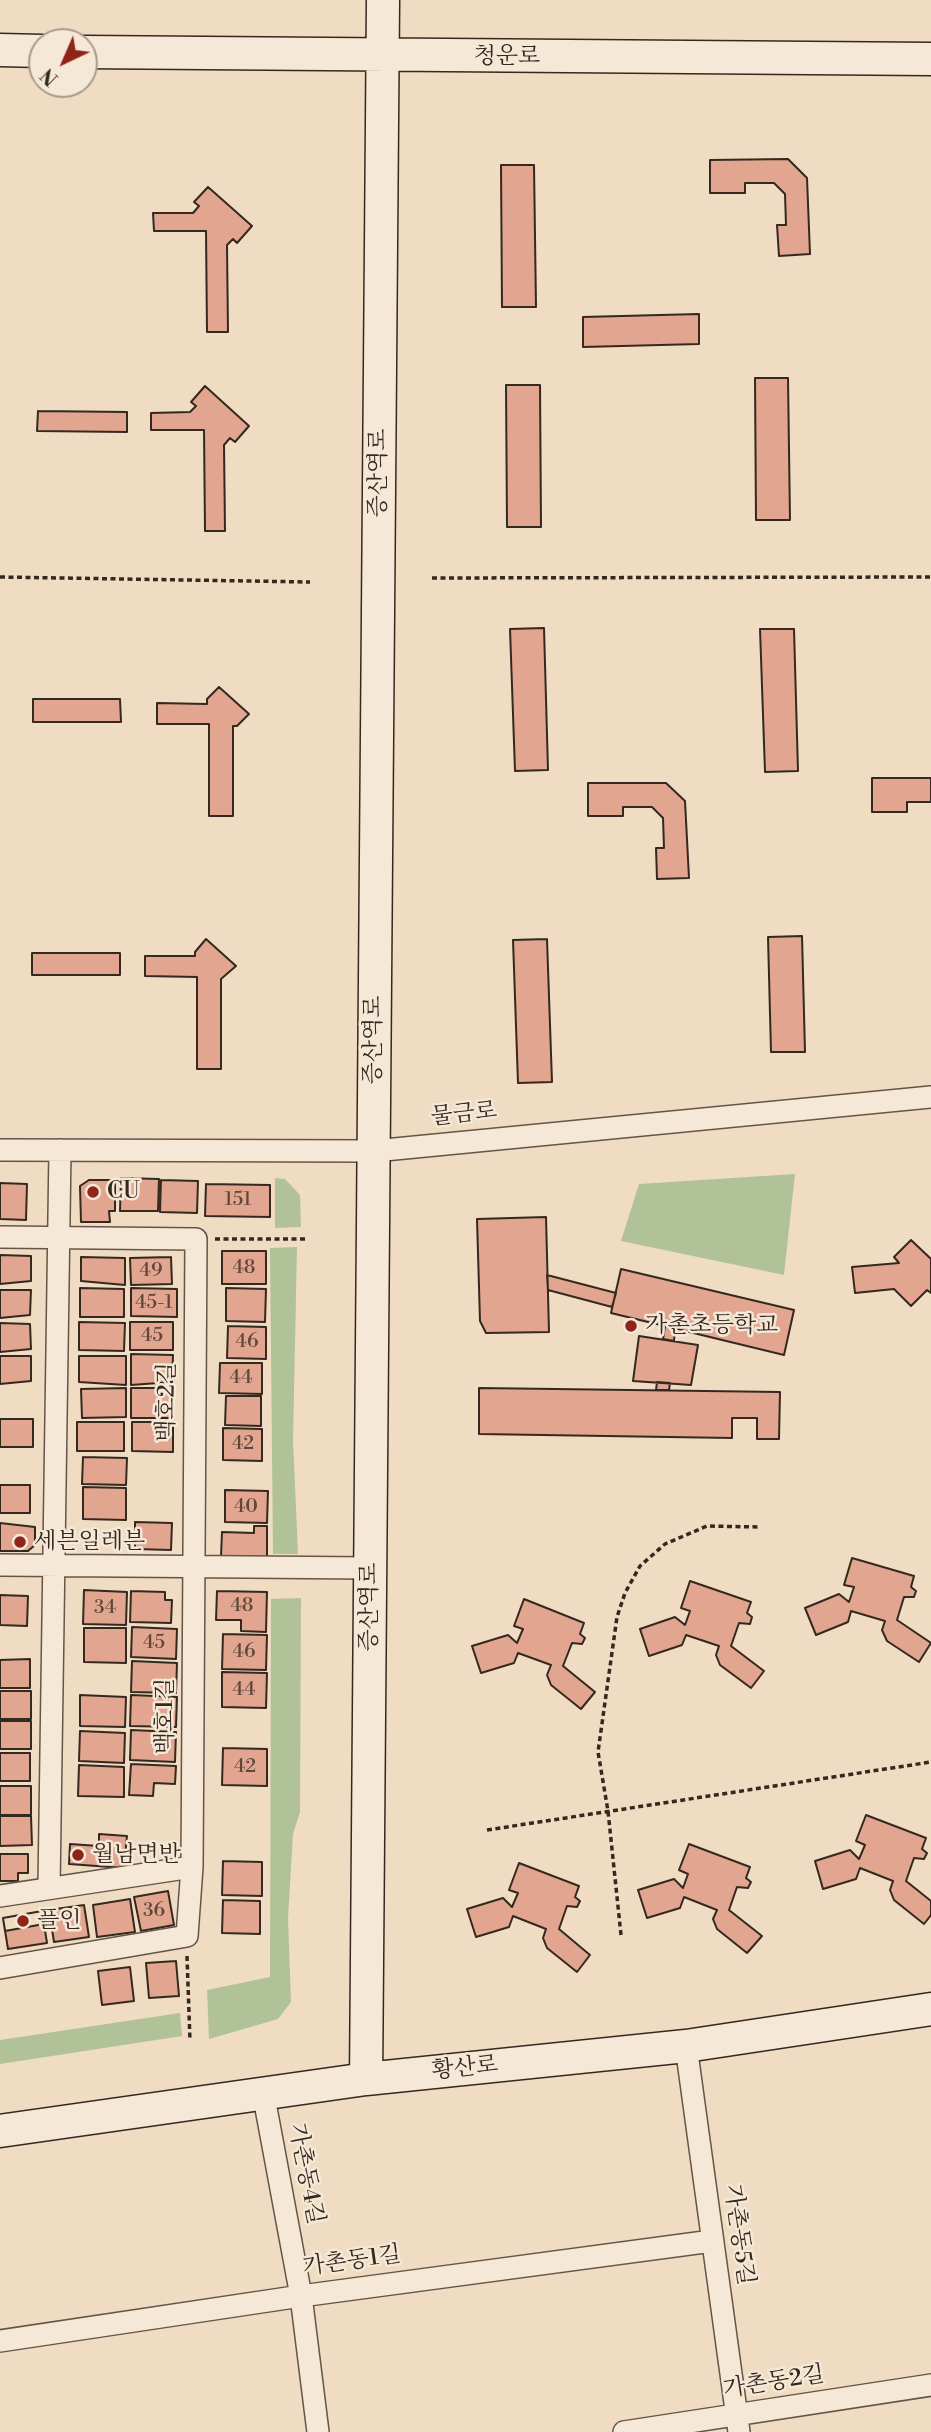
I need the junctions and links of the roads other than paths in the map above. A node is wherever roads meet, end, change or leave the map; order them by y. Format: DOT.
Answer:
graph roads {
  1 [pos="383,0"];
  2 [pos="0,50"];
  3 [pos="28,51"];
  4 [pos="98,52"];
  5 [pos="382,56"];
  6 [pos="931,59"];
  7 [pos="931,1097"];
  8 [pos="0,1150"];
  9 [pos="60,1150"];
  10 [pos="373,1151"];
  11 [pos="0,1237"];
  12 [pos="57,1238"];
  13 [pos="0,1565"];
  14 [pos="55,1565"];
  15 [pos="193,1566"];
  16 [pos="370,1569"];
  17 [pos="192,1867"];
  18 [pos="49,1887"];
  19 [pos="0,1895"];
  20 [pos="0,1968"];
  21 [pos="931,2009"];
  22 [pos="687,2046"];
  23 [pos="366,2079"];
  24 [pos="263,2092"];
  25 [pos="0,2131"];
  26 [pos="712,2241"];
  27 [pos="301,2295"];
  28 [pos="0,2341"];
  29 [pos="931,2385"];
  30 [pos="738,2424"];
  31 [pos="318,2432"];
  32 [pos="624,2432"];
  1 -- 5 [label="street, 증산역로"];
  2 -- 3 [label="street"];
  4 -- 5 [label="street, 청운로"];
  5 -- 6 [label="street, 청운로"];
  5 -- 10 [label="street, 증산역로"];
  7 -- 10 [label="street, 물금로"];
  8 -- 9 [label="street, 물금로"];
  9 -- 10 [label="street, 물금로"];
  9 -- 12 [label="street"];
  10 -- 16 [label="street, 증산역로"];
  11 -- 12 [label="street"];
  12 -- 14 [label="street"];
  12 -- 15 [label="street, 백호2길"];
  13 -- 14 [label="street"];
  14 -- 15 [label="street"];
  14 -- 18 [label="street"];
  15 -- 16 [label="street"];
  15 -- 17 [label="street, 백호1길"];
  16 -- 23 [label="street, 증산역로"];
  17 -- 18 [label="street"];
  17 -- 20 [label="street, 백호1길"];
  18 -- 19 [label="street"];
  21 -- 22 [label="street, 황산로"];
  22 -- 23 [label="street, 황산로"];
  22 -- 26 [label="street, 가촌동5길"];
  23 -- 24 [label="street, 황산로"];
  24 -- 25 [label="street, 황산로"];
  24 -- 27 [label="street, 가촌동4길"];
  26 -- 27 [label="street, 가촌동1길"];
  26 -- 30 [label="street, 가촌동5길"];
  27 -- 28 [label="street, 가촌동1길"];
  27 -- 31 [label="street, 가촌동4길"];
  29 -- 30 [label="street, 가촌동2길"];
  30 -- 32 [label="street, 가촌동2길"];
}
